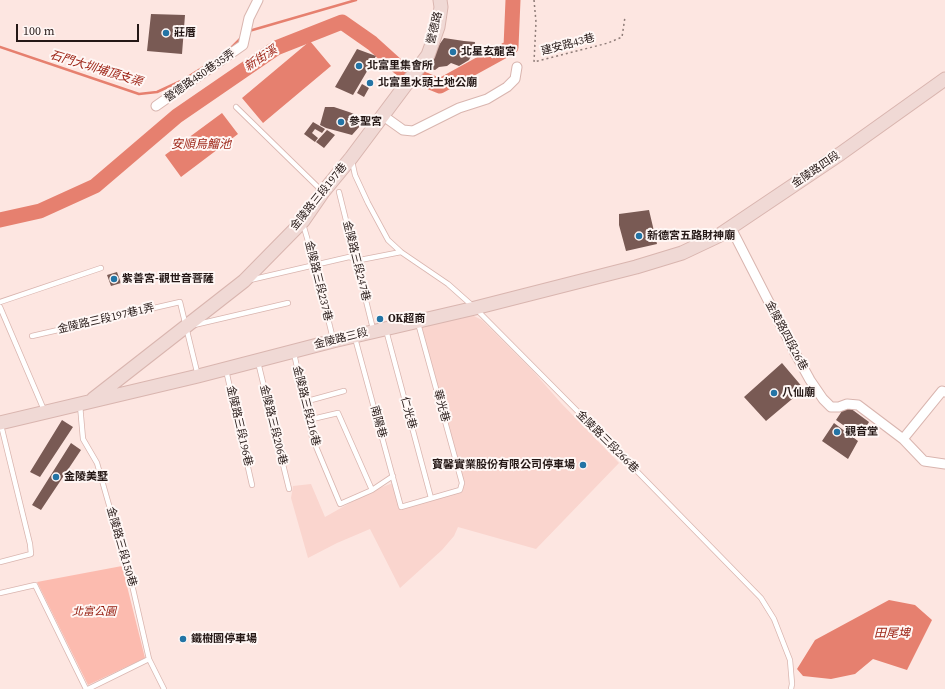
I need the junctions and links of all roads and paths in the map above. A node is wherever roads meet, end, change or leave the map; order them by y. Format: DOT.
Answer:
graph roads {
  1 [pos="258,0"];
  2 [pos="440,0"];
  3 [pos="534,0"];
  4 [pos="626,17"];
  5 [pos="517,67"];
  6 [pos="945,79"];
  7 [pos="404,87"];
  8 [pos="156,106"];
  9 [pos="236,107"];
  10 [pos="382,115"];
  11 [pos="351,158"];
  12 [pos="323,192"];
  13 [pos="339,192"];
  14 [pos="302,221"];
  15 [pos="731,228"];
  16 [pos="401,252"];
  17 [pos="682,253"];
  18 [pos="356,259"];
  19 [pos="315,265"];
  20 [pos="101,268"];
  21 [pos="244,281"];
  22 [pos="0,302"];
  23 [pos="288,303"];
  24 [pos="0,307"];
  25 [pos="475,308"];
  26 [pos="417,321"];
  27 [pos="187,325"];
  28 [pos="380,330"];
  29 [pos="32,336"];
  30 [pos="355,336"];
  31 [pos="333,341"];
  32 [pos="293,351"];
  33 [pos="257,360"];
  34 [pos="226,368"];
  35 [pos="198,376"];
  36 [pos="344,391"];
  37 [pos="945,392"];
  38 [pos="304,402"];
  39 [pos="84,404"];
  40 [pos="44,411"];
  41 [pos="308,420"];
  42 [pos="0,422"];
  43 [pos="904,439"];
  44 [pos="945,464"];
  45 [pos="393,476"];
  46 [pos="252,485"];
  47 [pos="289,489"];
  48 [pos="372,490"];
  49 [pos="431,498"];
  50 [pos="0,562"];
  51 [pos="0,593"];
  52 [pos="149,659"];
  53 [pos="87,689"];
  54 [pos="164,689"];
  55 [pos="790,689"];
  1 -- 8 [label="street, 營德路480巷35弄"];
  2 -- 7 [label="main road, 營德路"];
  3 -- 4 [label="path, 建安路43巷"];
  5 -- 10 [label="street"];
  6 -- 15 [label="main road, 金陵路四段"];
  7 -- 10 [label="main road, 金陵路三段197巷"];
  9 -- 12 [label="lane"];
  10 -- 11 [label="main road, 金陵路三段197巷"];
  11 -- 12 [label="main road, 金陵路三段197巷"];
  11 -- 16 [label="lane, 金陵路三段266巷"];
  12 -- 14 [label="main road, 金陵路三段197巷"];
  13 -- 18 [label="lane, 金陵路三段247巷"];
  14 -- 19 [label="lane, 金陵路三段237巷"];
  14 -- 21 [label="main road, 金陵路三段197巷"];
  15 -- 17 [label="main road, 金陵路四段"];
  15 -- 43 [label="street, 金陵路四段26巷"];
  16 -- 18 [label="lane"];
  16 -- 25 [label="lane, 金陵路三段266巷"];
  17 -- 25 [label="main road, 金陵路三段"];
  18 -- 19 [label="lane"];
  18 -- 28 [label="lane, 金陵路三段247巷"];
  19 -- 21 [label="lane"];
  19 -- 31 [label="lane, 金陵路三段237巷"];
  20 -- 22 [label="lane"];
  21 -- 27 [label="main road, 金陵路三段197巷"];
  23 -- 27 [label="lane"];
  24 -- 40 [label="lane"];
  25 -- 26 [label="main road, 金陵路三段"];
  25 -- 55 [label="lane, 金陵路三段266巷"];
  26 -- 28 [label="main road, 金陵路三段"];
  26 -- 49 [label="lane, 華光巷"];
  27 -- 29 [label="lane, 金陵路三段197巷1弄"];
  27 -- 35 [label="lane"];
  27 -- 39 [label="main road, 金陵路三段197巷"];
  28 -- 30 [label="main road, 金陵路三段"];
  28 -- 49 [label="lane, 仁光巷"];
  30 -- 31 [label="main road, 金陵路三段"];
  30 -- 45 [label="lane, 南陽巷"];
  31 -- 32 [label="main road, 金陵路三段"];
  32 -- 33 [label="main road, 金陵路三段"];
  32 -- 38 [label="lane, 金陵路三段216巷"];
  33 -- 34 [label="main road, 金陵路三段"];
  33 -- 47 [label="lane, 金陵路三段206巷"];
  34 -- 35 [label="main road, 金陵路三段"];
  34 -- 46 [label="lane, 金陵路三段196巷"];
  35 -- 39 [label="main road, 金陵路三段"];
  36 -- 38 [label="lane"];
  37 -- 43 [label="street"];
  38 -- 41 [label="lane, 金陵路三段216巷"];
  39 -- 40 [label="main road, 金陵路三段"];
  39 -- 52 [label="lane, 金陵路三段150巷"];
  40 -- 42 [label="main road, 金陵路三段"];
  41 -- 48 [label="lane"];
  41 -- 48 [label="lane, 金陵路三段216巷"];
  42 -- 50 [label="lane"];
  43 -- 44 [label="street, 金陵路四段26巷"];
  45 -- 48 [label="lane"];
  45 -- 49 [label="lane, 南陽巷"];
  51 -- 53 [label="lane"];
  52 -- 53 [label="lane"];
  52 -- 54 [label="lane, 金陵路三段150巷"];
}
